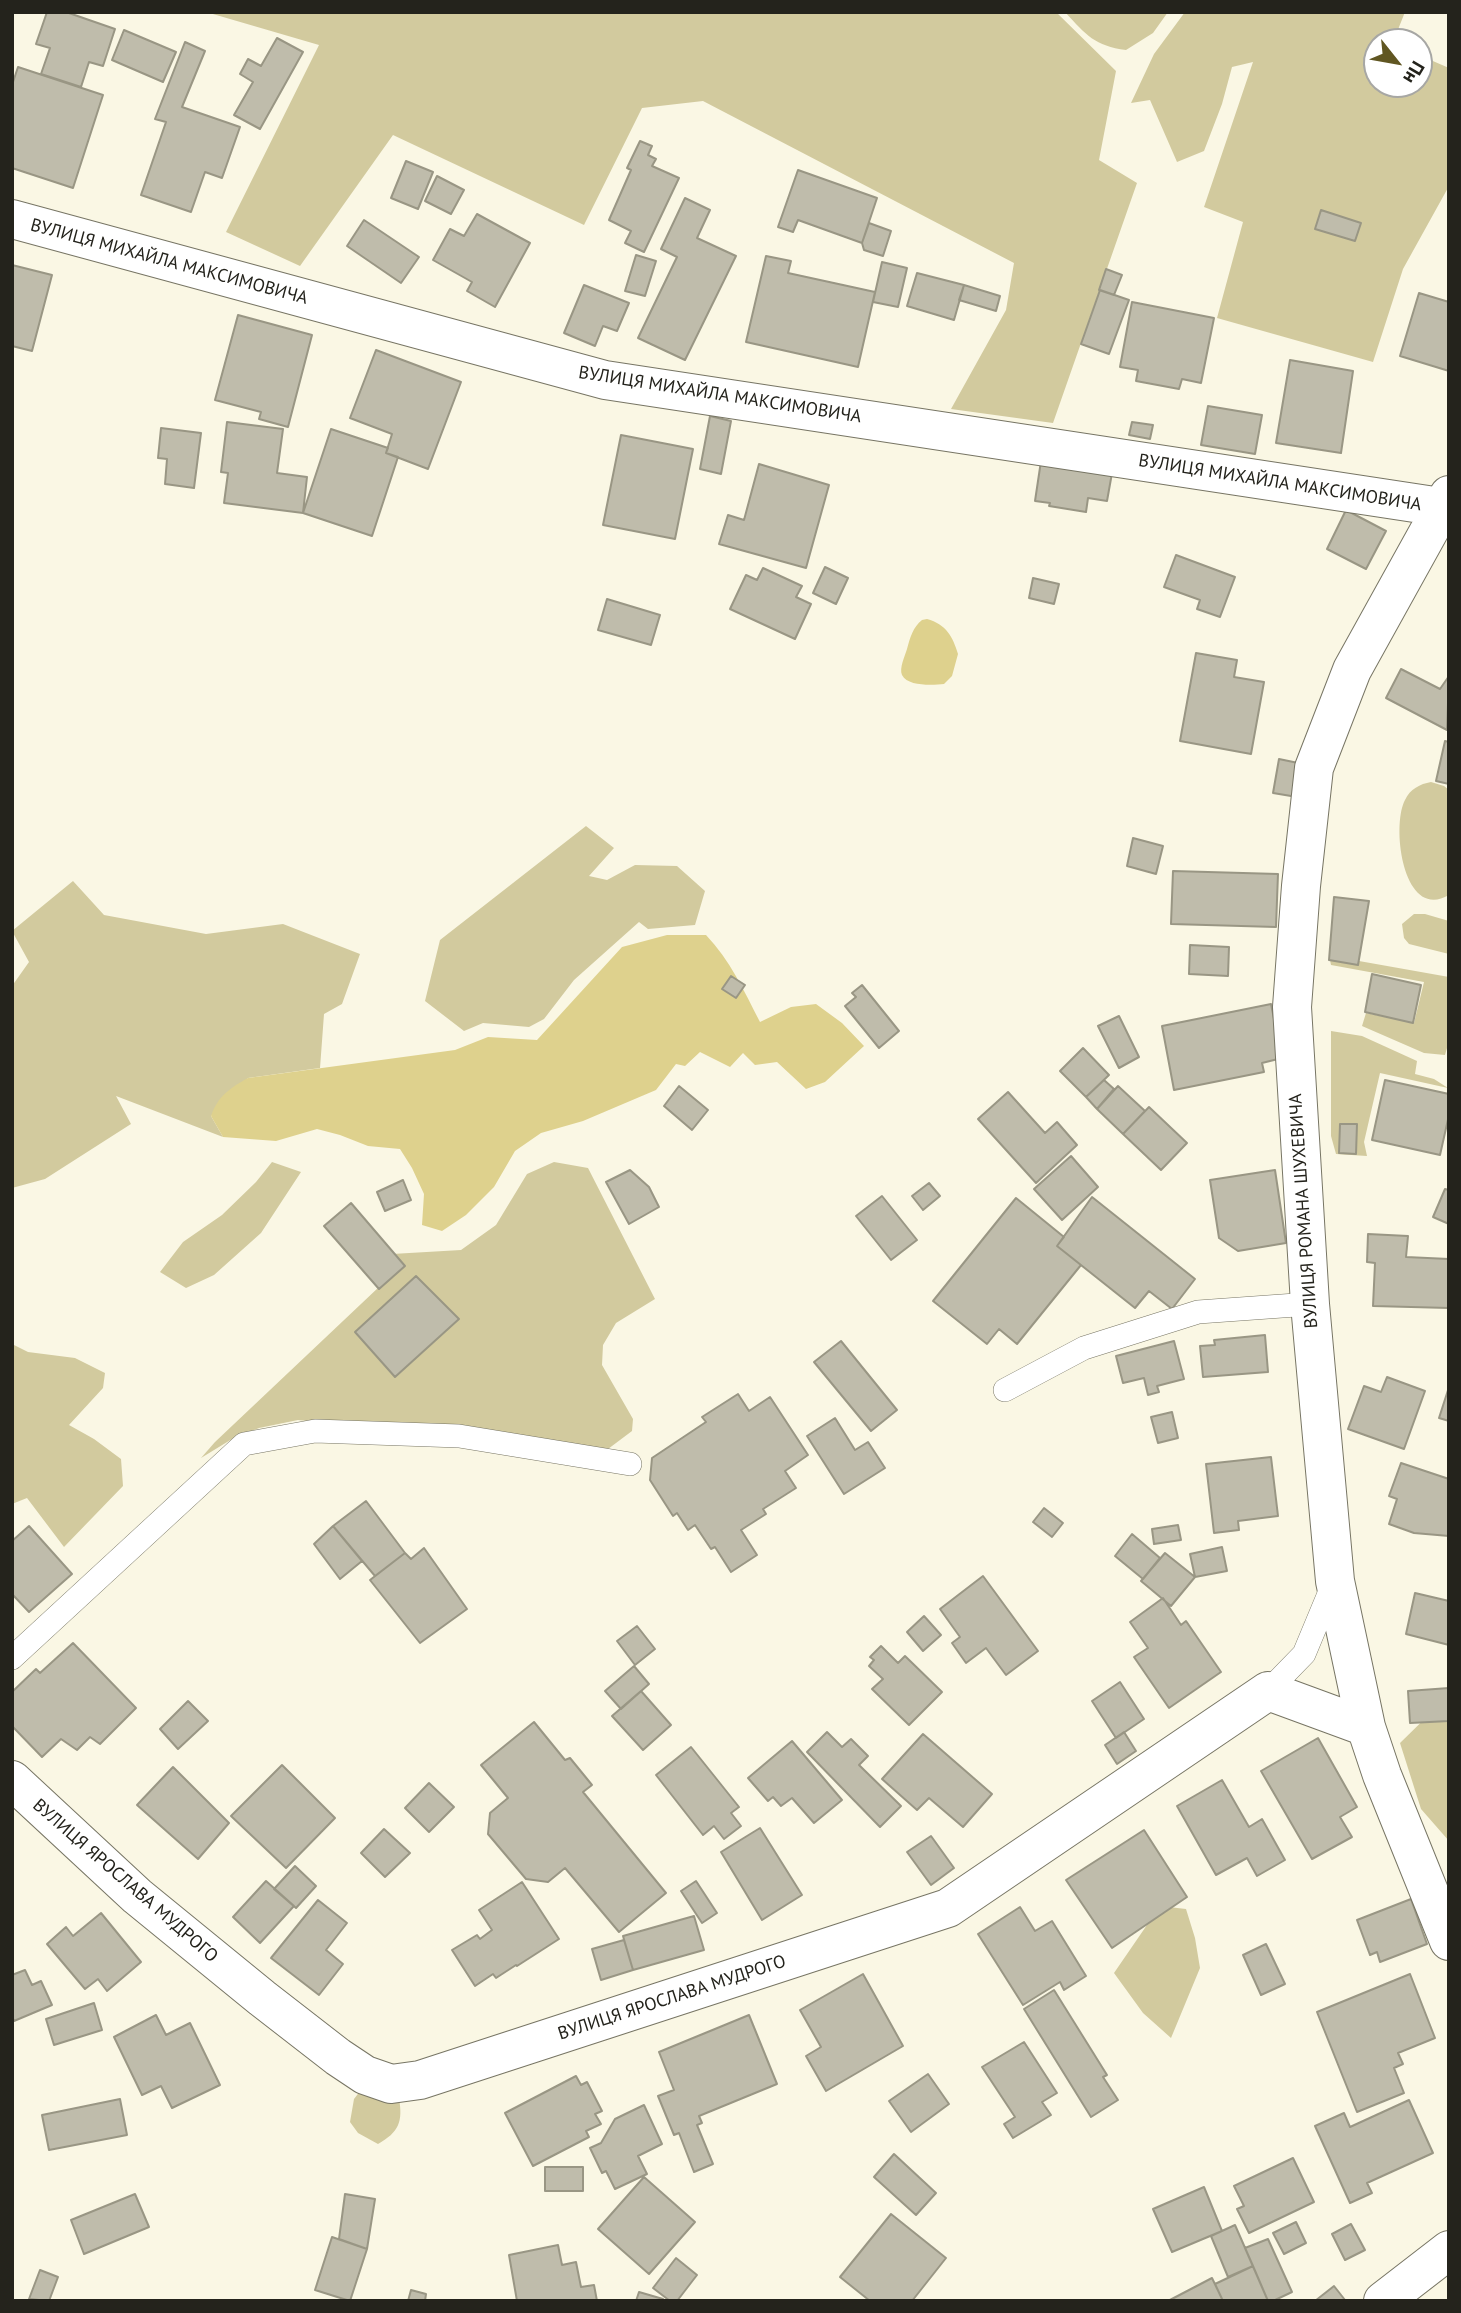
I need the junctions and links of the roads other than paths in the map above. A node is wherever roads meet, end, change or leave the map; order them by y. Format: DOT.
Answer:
graph roads {
  1 [pos="12,219"];
  2 [pos="1445,501"];
  3 [pos="1310,1304"];
  4 [pos="1004,1390"];
  5 [pos="630,1464"];
  6 [pos="1335,1581"];
  7 [pos="12,1658"];
  8 [pos="1268,1691"];
  9 [pos="1366,1727"];
  10 [pos="12,1780"];
  11 [pos="1449,1941"];
  12 [pos="1449,2250"];
  13 [pos="1383,2301"];
  1 -- 2 [label="street, ВУЛИЦЯ МИХАЙЛА МАКСИМОВИЧА"];
  2 -- 3 [label="street, ВУЛИЦЯ РОМАНА ШУХЕВИЧА"];
  3 -- 4 [label="lane"];
  3 -- 6 [label="street, ВУЛИЦЯ РОМАНА ШУХЕВИЧА"];
  5 -- 7 [label="lane"];
  6 -- 8 [label="lane"];
  6 -- 9 [label="street, ВУЛИЦЯ РОМАНА ШУХЕВИЧА"];
  8 -- 9 [label="street"];
  8 -- 10 [label="street, ВУЛИЦЯ ЯРОСЛАВА МУДРОГО"];
  9 -- 11 [label="street, ВУЛИЦЯ РОМАНА ШУХЕВИЧА"];
  12 -- 13 [label="street"];
}
